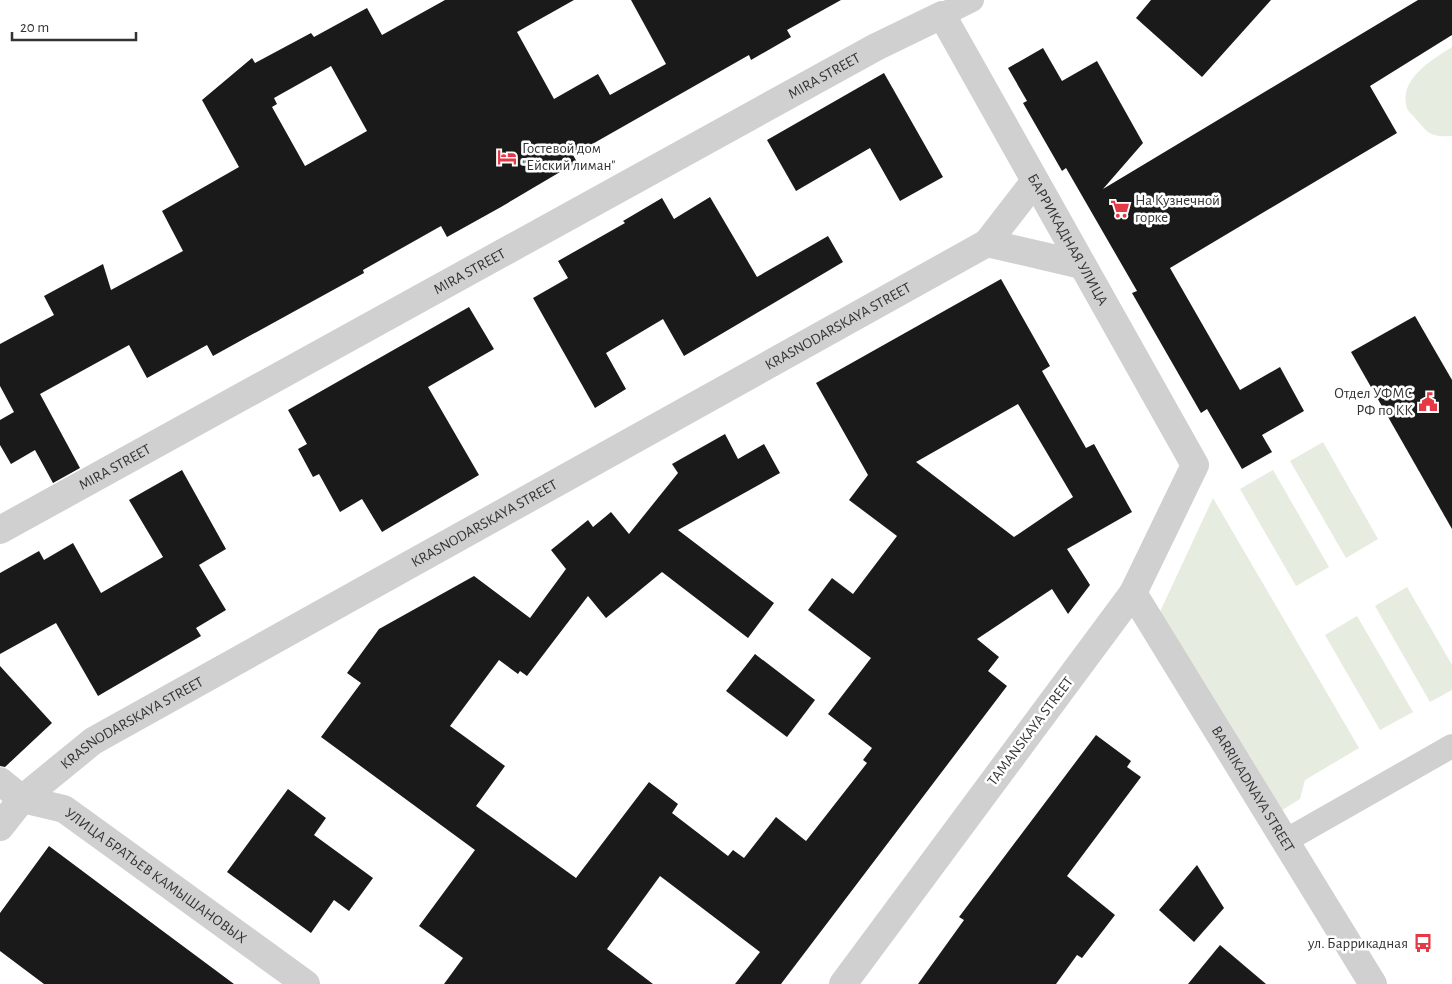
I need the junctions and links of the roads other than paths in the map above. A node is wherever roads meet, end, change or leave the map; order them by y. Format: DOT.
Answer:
graph roads {
  1 [pos="972,0"];
  2 [pos="942,15"];
  3 [pos="1035,181"];
  4 [pos="987,244"];
  5 [pos="1082,265"];
  6 [pos="1195,465"];
  7 [pos="0,530"];
  8 [pos="1133,593"];
  9 [pos="1452,746"];
  10 [pos="0,781"];
  11 [pos="22,799"];
  12 [pos="0,828"];
  13 [pos="1285,841"];
  14 [pos="306,984"];
  15 [pos="843,984"];
  16 [pos="1373,984"];
  1 -- 2 [label="lane"];
  2 -- 3 [label="street, БАРРИКАДНАЯ УЛИЦА"];
  2 -- 7 [label="street, MIRA STREET"];
  3 -- 4 [label="street, KRASNODARSKAYA STREET"];
  3 -- 5 [label="street, БАРРИКАДНАЯ УЛИЦА"];
  4 -- 5 [label="street"];
  4 -- 11 [label="street, KRASNODARSKAYA STREET"];
  5 -- 6 [label="street, БАРРИКАДНАЯ УЛИЦА"];
  6 -- 8 [label="street, TAMANSKAYA STREET"];
  8 -- 13 [label="street, BARRIKADNAYA STREET"];
  8 -- 15 [label="street, TAMANSKAYA STREET"];
  9 -- 13 [label="lane"];
  10 -- 11 [label="street, УЛИЦА БРАТЬЕВ КАМЫШАНОВЫХ"];
  11 -- 12 [label="street, KRASNODARSKAYA STREET"];
  11 -- 14 [label="street, УЛИЦА БРАТЬЕВ КАМЫШАНОВЫХ"];
  13 -- 16 [label="street, BARRIKADNAYA STREET"];
}
